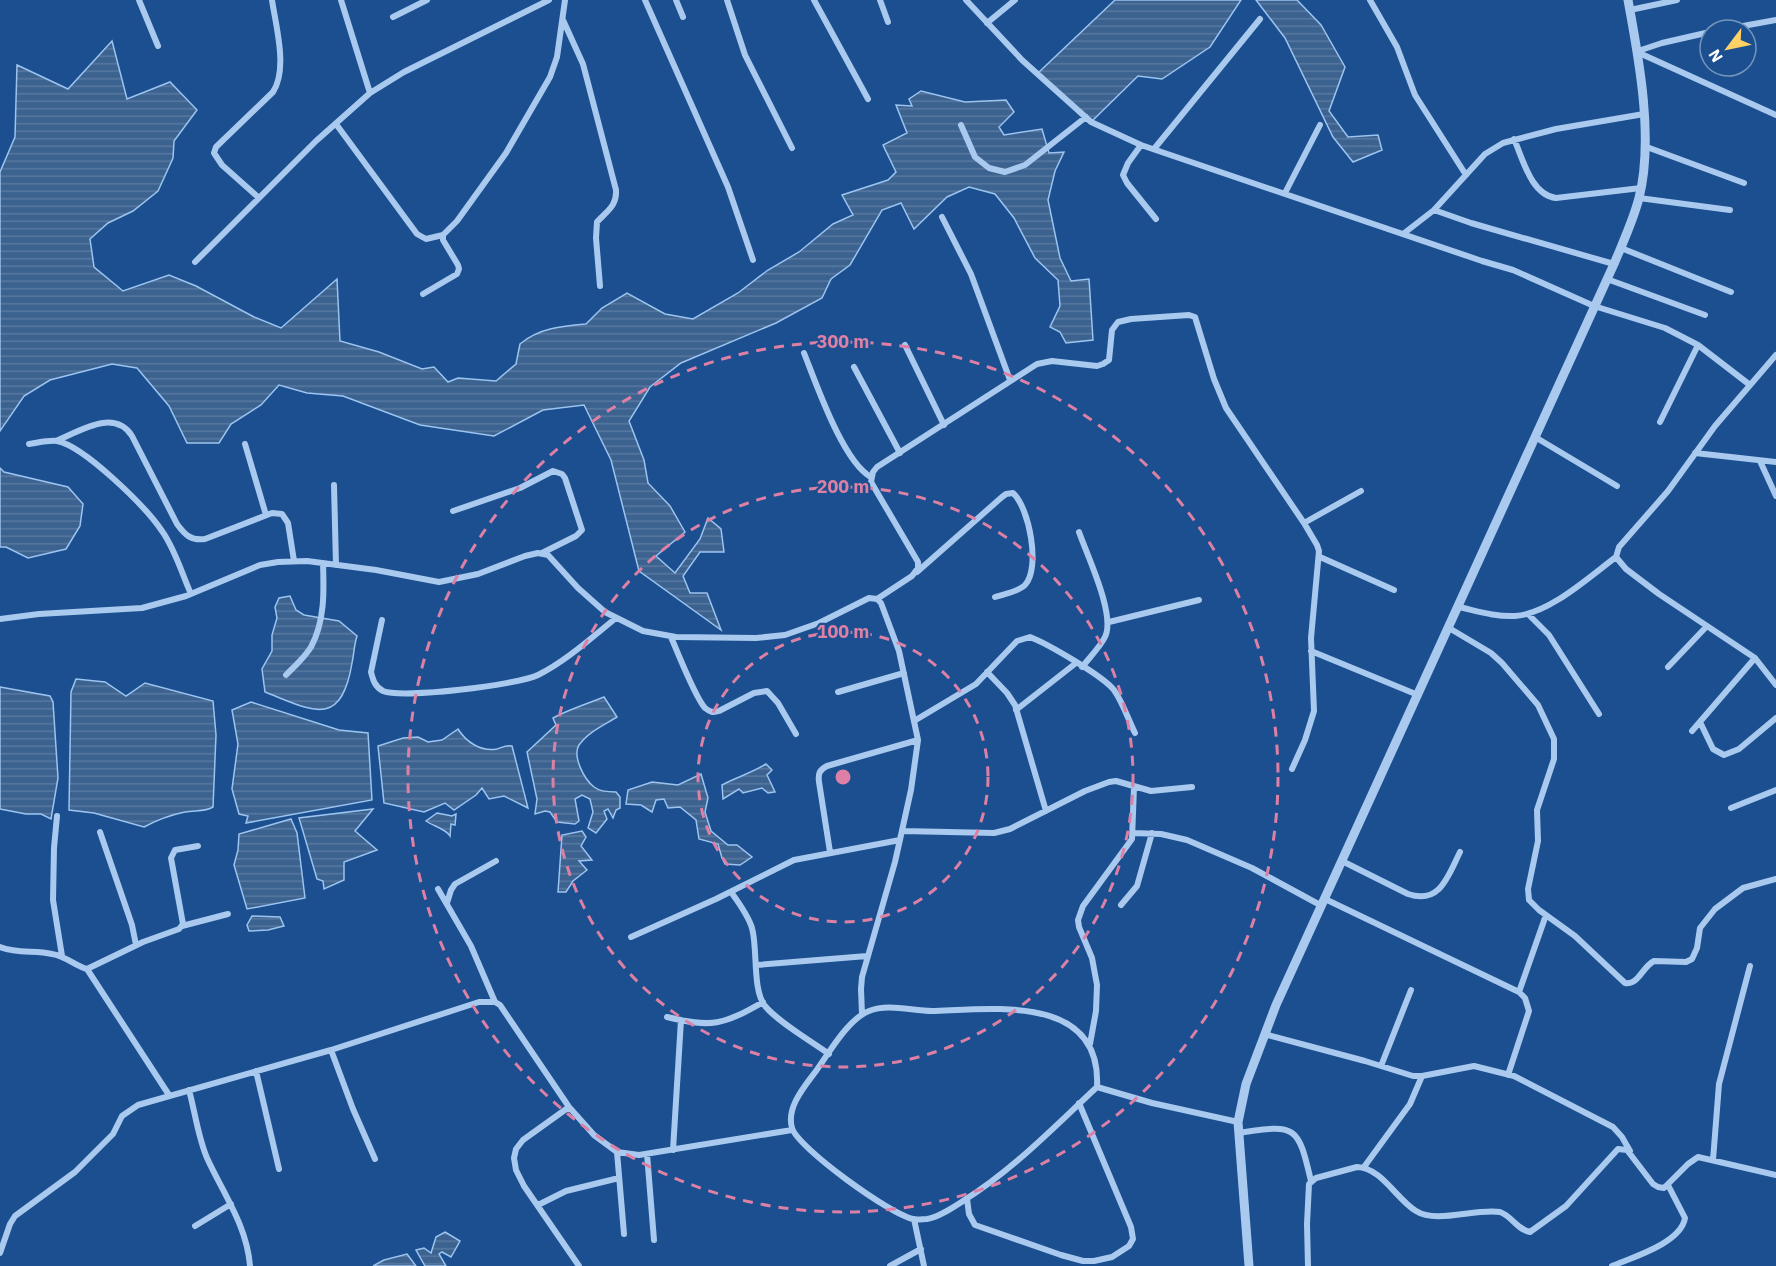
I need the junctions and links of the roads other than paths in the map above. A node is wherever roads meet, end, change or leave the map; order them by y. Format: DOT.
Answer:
graph roads {
  1 [pos="139,0"];
  2 [pos="272,0"];
  3 [pos="341,0"];
  4 [pos="427,0"];
  5 [pos="549,0"];
  6 [pos="565,0"];
  7 [pos="645,0"];
  8 [pos="676,0"];
  9 [pos="727,0"];
  10 [pos="814,0"];
  11 [pos="880,0"];
  12 [pos="966,0"];
  13 [pos="1015,0"];
  14 [pos="1370,0"];
  15 [pos="1677,0"];
  16 [pos="1629,5"];
  17 [pos="393,17"];
  18 [pos="683,17"];
  19 [pos="563,19"];
  20 [pos="1260,20"];
  21 [pos="1776,20"];
  22 [pos="888,22"];
  23 [pos="987,23"];
  24 [pos="1758,23"];
  25 [pos="1698,35"];
  26 [pos="158,46"];
  27 [pos="1637,52"];
  28 [pos="370,93"];
  29 [pos="868,99"];
  30 [pos="1644,114"];
  31 [pos="1776,115"];
  32 [pos="1086,117"];
  33 [pos="336,124"];
  34 [pos="961,125"];
  35 [pos="1320,125"];
  36 [pos="1514,139"];
  37 [pos="1141,145"];
  38 [pos="1644,146"];
  39 [pos="792,148"];
  40 [pos="1154,149"];
  41 [pos="1466,175"];
  42 [pos="1744,183"];
  43 [pos="1641,188"];
  44 [pos="1285,193"];
  45 [pos="259,198"];
  46 [pos="1639,198"];
  47 [pos="1434,210"];
  48 [pos="1730,210"];
  49 [pos="942,217"];
  50 [pos="1156,219"];
  51 [pos="1402,234"];
  52 [pos="443,235"];
  53 [pos="1621,248"];
  54 [pos="753,260"];
  55 [pos="195,262"];
  56 [pos="1614,264"];
  57 [pos="1607,279"];
  58 [pos="600,286"];
  59 [pos="1731,292"];
  60 [pos="423,294"];
  61 [pos="1594,306"];
  62 [pos="1705,315"];
  63 [pos="905,345"];
  64 [pos="1698,345"];
  65 [pos="804,353"];
  66 [pos="1776,355"];
  67 [pos="854,367"];
  68 [pos="1010,380"];
  69 [pos="1750,385"];
  70 [pos="1660,422"];
  71 [pos="944,425"];
  72 [pos="1535,437"];
  73 [pos="56,441"];
  74 [pos="29,444"];
  75 [pos="244,444"];
  76 [pos="900,453"];
  77 [pos="1695,453"];
  78 [pos="1760,461"];
  79 [pos="1776,462"];
  80 [pos="871,477"];
  81 [pos="334,485"];
  82 [pos="1617,486"];
  83 [pos="1361,491"];
  84 [pos="1776,496"];
  85 [pos="453,512"];
  86 [pos="266,515"];
  87 [pos="1304,523"];
  88 [pos="1079,532"];
  89 [pos="542,553"];
  90 [pos="1320,557"];
  91 [pos="1616,557"];
  92 [pos="294,561"];
  93 [pos="323,563"];
  94 [pos="336,565"];
  95 [pos="916,573"];
  96 [pos="1394,590"];
  97 [pos="191,594"];
  98 [pos="995,597"];
  99 [pos="877,599"];
  100 [pos="1199,600"];
  101 [pos="1459,607"];
  102 [pos="1528,614"];
  103 [pos="616,618"];
  104 [pos="0,619"];
  105 [pos="382,620"];
  106 [pos="1109,622"];
  107 [pos="1707,626"];
  108 [pos="1449,628"];
  109 [pos="671,637"];
  110 [pos="1311,651"];
  111 [pos="1755,658"];
  112 [pos="1079,665"];
  113 [pos="1668,667"];
  114 [pos="987,672"];
  115 [pos="904,673"];
  116 [pos="286,675"];
  117 [pos="1776,685"];
  118 [pos="838,692"];
  119 [pos="1418,695"];
  120 [pos="1016,710"];
  121 [pos="1599,714"];
  122 [pos="1776,718"];
  123 [pos="914,721"];
  124 [pos="1700,722"];
  125 [pos="1692,731"];
  126 [pos="1135,733"];
  127 [pos="796,734"];
  128 [pos="918,740"];
  129 [pos="1292,769"];
  130 [pos="1134,787"];
  131 [pos="1192,787"];
  132 [pos="1776,790"];
  133 [pos="1731,808"];
  134 [pos="1046,811"];
  135 [pos="57,816"];
  136 [pos="902,831"];
  137 [pos="100,832"];
  138 [pos="1133,833"];
  139 [pos="1152,833"];
  140 [pos="900,840"];
  141 [pos="198,846"];
  142 [pos="830,852"];
  143 [pos="1460,852"];
  144 [pos="496,861"];
  145 [pos="1342,861"];
  146 [pos="1776,879"];
  147 [pos="438,889"];
  148 [pos="731,892"];
  149 [pos="1323,902"];
  150 [pos="447,904"];
  151 [pos="1121,905"];
  152 [pos="228,914"];
  153 [pos="1546,915"];
  154 [pos="182,926"];
  155 [pos="631,936"];
  156 [pos="136,945"];
  157 [pos="0,947"];
  158 [pos="62,956"];
  159 [pos="867,956"];
  160 [pos="757,965"];
  161 [pos="1750,966"];
  162 [pos="87,969"];
  163 [pos="1412,990"];
  164 [pos="1519,992"];
  165 [pos="495,1002"];
  166 [pos="763,1002"];
  167 [pos="862,1014"];
  168 [pos="667,1017"];
  169 [pos="681,1020"];
  170 [pos="1264,1034"];
  171 [pos="1090,1044"];
  172 [pos="331,1050"];
  173 [pos="829,1054"];
  174 [pos="1381,1066"];
  175 [pos="256,1071"];
  176 [pos="1508,1075"];
  177 [pos="1422,1076"];
  178 [pos="1097,1086"];
  179 [pos="189,1090"];
  180 [pos="169,1095"];
  181 [pos="1079,1103"];
  182 [pos="569,1107"];
  183 [pos="1238,1122"];
  184 [pos="792,1130"];
  185 [pos="1239,1133"];
  186 [pos="673,1150"];
  187 [pos="617,1152"];
  188 [pos="647,1154"];
  189 [pos="1631,1154"];
  190 [pos="375,1159"];
  191 [pos="1713,1160"];
  192 [pos="1364,1167"];
  193 [pos="279,1169"];
  194 [pos="1776,1175"];
  195 [pos="619,1178"];
  196 [pos="1311,1181"];
  197 [pos="1668,1185"];
  198 [pos="967,1199"];
  199 [pos="231,1204"];
  200 [pos="538,1205"];
  201 [pos="914,1219"];
  202 [pos="195,1226"];
  203 [pos="624,1234"];
  204 [pos="654,1240"];
  205 [pos="921,1249"];
  206 [pos="0,1253"];
  207 [pos="250,1266"];
  208 [pos="579,1266"];
  209 [pos="890,1266"];
  210 [pos="924,1266"];
  211 [pos="1249,1266"];
  212 [pos="1308,1266"];
  213 [pos="1612,1266"];
  1 -- 26 [label="street"];
  2 -- 45 [label="street"];
  3 -- 28 [label="street"];
  4 -- 17 [label="street"];
  5 -- 28 [label="street"];
  6 -- 19 [label="street"];
  7 -- 54 [label="street"];
  8 -- 18 [label="street"];
  9 -- 39 [label="street"];
  10 -- 29 [label="street"];
  11 -- 22 [label="street"];
  12 -- 23 [label="street"];
  13 -- 23 [label="street"];
  14 -- 41 [label="street"];
  15 -- 16 [label="street"];
  16 -- 27 [label="street"];
  19 -- 52 [label="street"];
  19 -- 58 [label="street"];
  20 -- 40 [label="street"];
  21 -- 24 [label="street"];
  23 -- 32 [label="street"];
  25 -- 27 [label="street"];
  27 -- 30 [label="street"];
  27 -- 31 [label="street"];
  28 -- 33 [label="street"];
  30 -- 36 [label="street"];
  30 -- 38 [label="street"];
  32 -- 34 [label="street"];
  32 -- 37 [label="street"];
  33 -- 45 [label="street"];
  33 -- 52 [label="street"];
  35 -- 44 [label="street"];
  36 -- 41 [label="street"];
  36 -- 43 [label="street"];
  37 -- 40 [label="street"];
  37 -- 50 [label="street"];
  38 -- 42 [label="street"];
  38 -- 43 [label="street"];
  40 -- 44 [label="street"];
  41 -- 47 [label="street"];
  43 -- 46 [label="street"];
  44 -- 51 [label="street"];
  45 -- 55 [label="street"];
  46 -- 48 [label="street"];
  46 -- 53 [label="street"];
  47 -- 51 [label="street"];
  47 -- 56 [label="street"];
  49 -- 68 [label="street"];
  51 -- 61 [label="street"];
  52 -- 60 [label="street"];
  53 -- 56 [label="street"];
  53 -- 59 [label="street"];
  56 -- 57 [label="street"];
  57 -- 61 [label="street"];
  57 -- 62 [label="street"];
  61 -- 64 [label="street"];
  61 -- 72 [label="street"];
  63 -- 71 [label="street"];
  64 -- 69 [label="street"];
  64 -- 70 [label="street"];
  65 -- 80 [label="street"];
  66 -- 69 [label="street"];
  67 -- 76 [label="street"];
  68 -- 71 [label="street"];
  68 -- 87 [label="street"];
  69 -- 77 [label="street"];
  71 -- 76 [label="street"];
  72 -- 82 [label="street"];
  72 -- 101 [label="street"];
  73 -- 74 [label="street"];
  73 -- 86 [label="street"];
  73 -- 97 [label="street"];
  75 -- 86 [label="street"];
  76 -- 80 [label="street"];
  77 -- 78 [label="street"];
  77 -- 91 [label="street"];
  78 -- 79 [label="street"];
  78 -- 84 [label="street"];
  80 -- 95 [label="street"];
  81 -- 94 [label="street"];
  83 -- 87 [label="street"];
  85 -- 89 [label="street"];
  86 -- 92 [label="street"];
  87 -- 90 [label="street"];
  88 -- 106 [label="street"];
  89 -- 94 [label="street"];
  89 -- 103 [label="street"];
  90 -- 96 [label="street"];
  90 -- 110 [label="street"];
  91 -- 102 [label="street"];
  91 -- 107 [label="street"];
  92 -- 93 [label="street"];
  92 -- 97 [label="street"];
  93 -- 94 [label="street"];
  93 -- 116 [label="street"];
  95 -- 98 [label="street"];
  95 -- 99 [label="street"];
  97 -- 104 [label="street"];
  99 -- 109 [label="street"];
  99 -- 115 [label="street"];
  100 -- 106 [label="street"];
  101 -- 102 [label="street"];
  101 -- 108 [label="street"];
  102 -- 121 [label="street"];
  103 -- 105 [label="street"];
  103 -- 109 [label="street"];
  106 -- 112 [label="street"];
  107 -- 111 [label="street"];
  107 -- 113 [label="street"];
  108 -- 119 [label="street"];
  108 -- 153 [label="street"];
  109 -- 127 [label="street"];
  110 -- 119 [label="street"];
  110 -- 129 [label="street"];
  111 -- 117 [label="street"];
  111 -- 124 [label="street"];
  112 -- 114 [label="street"];
  112 -- 120 [label="street"];
  112 -- 126 [label="street"];
  114 -- 120 [label="street"];
  114 -- 123 [label="street"];
  115 -- 118 [label="street"];
  115 -- 123 [label="street"];
  119 -- 145 [label="street"];
  120 -- 134 [label="street"];
  122 -- 124 [label="street"];
  123 -- 128 [label="street"];
  124 -- 125 [label="street"];
  128 -- 136 [label="street"];
  128 -- 142 [label="street"];
  130 -- 131 [label="street"];
  130 -- 134 [label="street"];
  130 -- 138 [label="street"];
  132 -- 133 [label="street"];
  134 -- 136 [label="street"];
  135 -- 158 [label="street"];
  136 -- 140 [label="street"];
  137 -- 156 [label="street"];
  138 -- 139 [label="street"];
  138 -- 171 [label="street"];
  139 -- 149 [label="street"];
  139 -- 151 [label="street"];
  140 -- 142 [label="street"];
  140 -- 159 [label="street"];
  141 -- 154 [label="street"];
  142 -- 148 [label="street"];
  143 -- 145 [label="street"];
  144 -- 150 [label="street"];
  145 -- 149 [label="street"];
  146 -- 153 [label="street"];
  147 -- 150 [label="street"];
  148 -- 155 [label="street"];
  148 -- 160 [label="street"];
  149 -- 164 [label="street"];
  149 -- 170 [label="street"];
  150 -- 165 [label="street"];
  152 -- 154 [label="street"];
  153 -- 164 [label="street"];
  154 -- 156 [label="street"];
  156 -- 162 [label="street"];
  157 -- 158 [label="street"];
  158 -- 162 [label="street"];
  159 -- 160 [label="street"];
  159 -- 167 [label="street"];
  160 -- 166 [label="street"];
  161 -- 191 [label="street"];
  162 -- 180 [label="street"];
  163 -- 174 [label="street"];
  164 -- 176 [label="street"];
  165 -- 172 [label="street"];
  165 -- 182 [label="street"];
  166 -- 169 [label="street"];
  166 -- 173 [label="street"];
  167 -- 171 [label="street"];
  167 -- 173 [label="street"];
  168 -- 169 [label="street"];
  169 -- 186 [label="street"];
  170 -- 174 [label="street"];
  170 -- 183 [label="street"];
  171 -- 178 [label="street"];
  172 -- 175 [label="street"];
  172 -- 190 [label="street"];
  173 -- 184 [label="street"];
  174 -- 177 [label="street"];
  175 -- 179 [label="street"];
  175 -- 193 [label="street"];
  176 -- 177 [label="street"];
  176 -- 189 [label="street"];
  177 -- 192 [label="street"];
  178 -- 181 [label="street"];
  178 -- 183 [label="street"];
  179 -- 180 [label="street"];
  179 -- 199 [label="street"];
  180 -- 206 [label="street"];
  181 -- 198 [label="street"];
  181 -- 198 [label="street"];
  182 -- 187 [label="street"];
  182 -- 200 [label="street"];
  183 -- 185 [label="street"];
  184 -- 186 [label="street"];
  184 -- 201 [label="street"];
  185 -- 196 [label="street"];
  185 -- 211 [label="street"];
  186 -- 188 [label="street"];
  187 -- 188 [label="street"];
  187 -- 195 [label="street"];
  188 -- 204 [label="street"];
  189 -- 192 [label="street"];
  189 -- 197 [label="street"];
  191 -- 194 [label="street"];
  191 -- 197 [label="street"];
  192 -- 196 [label="street"];
  195 -- 200 [label="street"];
  195 -- 203 [label="street"];
  196 -- 212 [label="street"];
  197 -- 213 [label="street"];
  198 -- 201 [label="street"];
  199 -- 202 [label="street"];
  199 -- 207 [label="street"];
  200 -- 208 [label="street"];
  201 -- 205 [label="street"];
  205 -- 209 [label="street"];
  205 -- 210 [label="street"];
}
